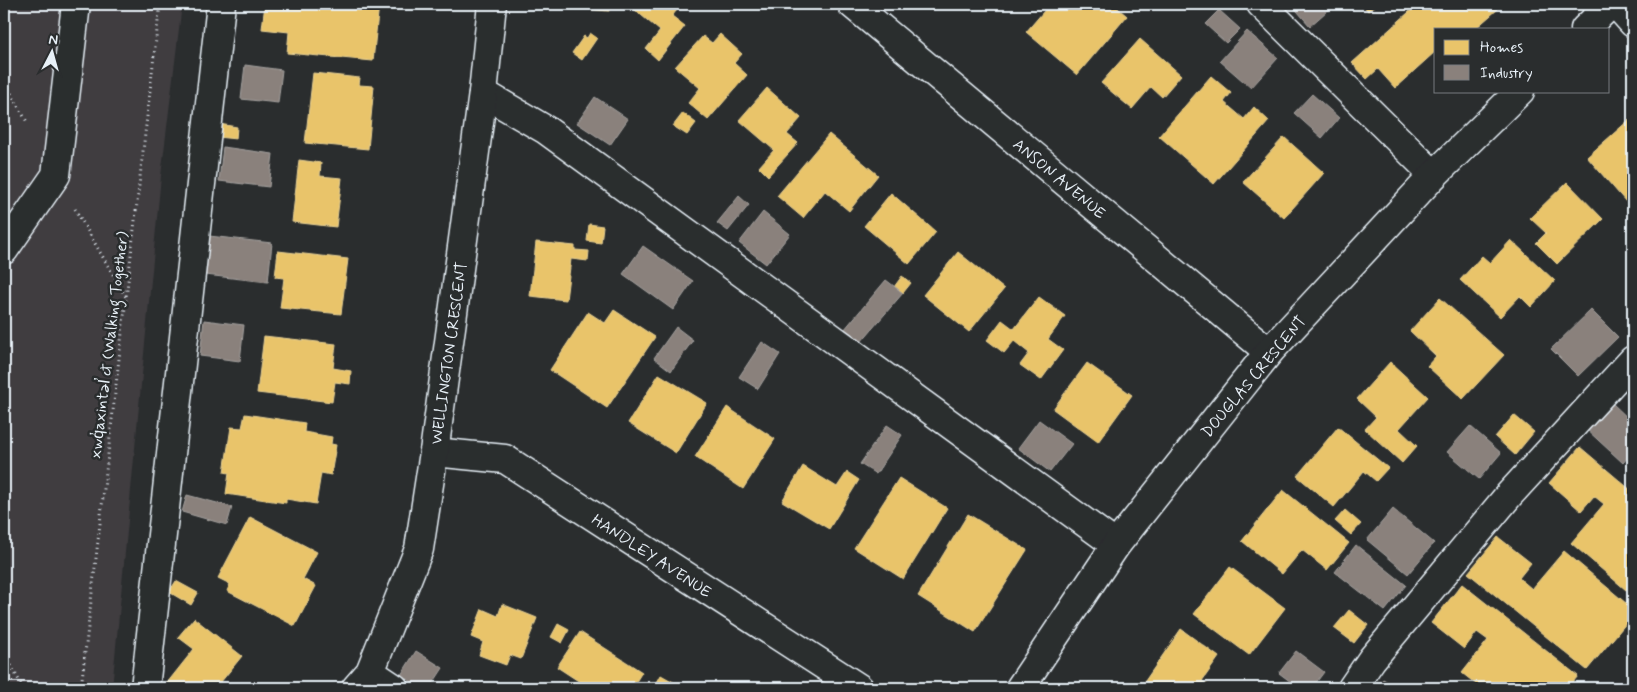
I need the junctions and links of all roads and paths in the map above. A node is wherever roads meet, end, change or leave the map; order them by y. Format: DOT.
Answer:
graph roads {
  1 [pos="76,4"];
  2 [pos="160,4"];
  3 [pos="221,4"];
  4 [pos="492,4"];
  5 [pos="852,4"];
  6 [pos="1261,4"];
  7 [pos="1611,4"];
  8 [pos="1616,4"];
  9 [pos="1633,23"];
  10 [pos="1586,28"];
  11 [pos="4,80"];
  12 [pos="1519,92"];
  13 [pos="483,93"];
  14 [pos="30,128"];
  15 [pos="1434,174"];
  16 [pos="70,201"];
  17 [pos="4,250"];
  18 [pos="126,297"];
  19 [pos="1269,352"];
  20 [pos="1633,360"];
  21 [pos="434,452"];
  22 [pos="1116,545"];
  23 [pos="4,652"];
  24 [pos="363,680"];
  25 [pos="23,688"];
  26 [pos="81,688"];
  27 [pos="145,688"];
  28 [pos="394,688"];
  29 [pos="859,688"];
  30 [pos="1020,688"];
  31 [pos="1352,688"];
  1 -- 17 [label="street"];
  2 -- 18 [label="path, xʷq̓axintəl̕ ct (Walking Together)"];
  3 -- 27 [label="street"];
  4 -- 13 [label="street, WELLINGTON CRESCENT"];
  5 -- 19 [label="street, ANSON AVENUE"];
  6 -- 15 [label="street"];
  7 -- 10 [label="street"];
  8 -- 9 [label="street"];
  11 -- 14 [label="path"];
  12 -- 15 [label="street, DOUGLAS CRESCENT"];
  13 -- 21 [label="street, WELLINGTON CRESCENT"];
  13 -- 22 [label="street"];
  15 -- 19 [label="street, DOUGLAS CRESCENT"];
  16 -- 18 [label="path"];
  18 -- 26 [label="path, xʷq̓axintəl̕ ct (Walking Together)"];
  19 -- 22 [label="street, DOUGLAS CRESCENT"];
  20 -- 31 [label="street"];
  21 -- 24 [label="street, WELLINGTON CRESCENT"];
  21 -- 29 [label="street, HANDLEY AVENUE"];
  22 -- 30 [label="street, DOUGLAS CRESCENT"];
  23 -- 25 [label="path"];
  24 -- 28 [label="street"];
}
